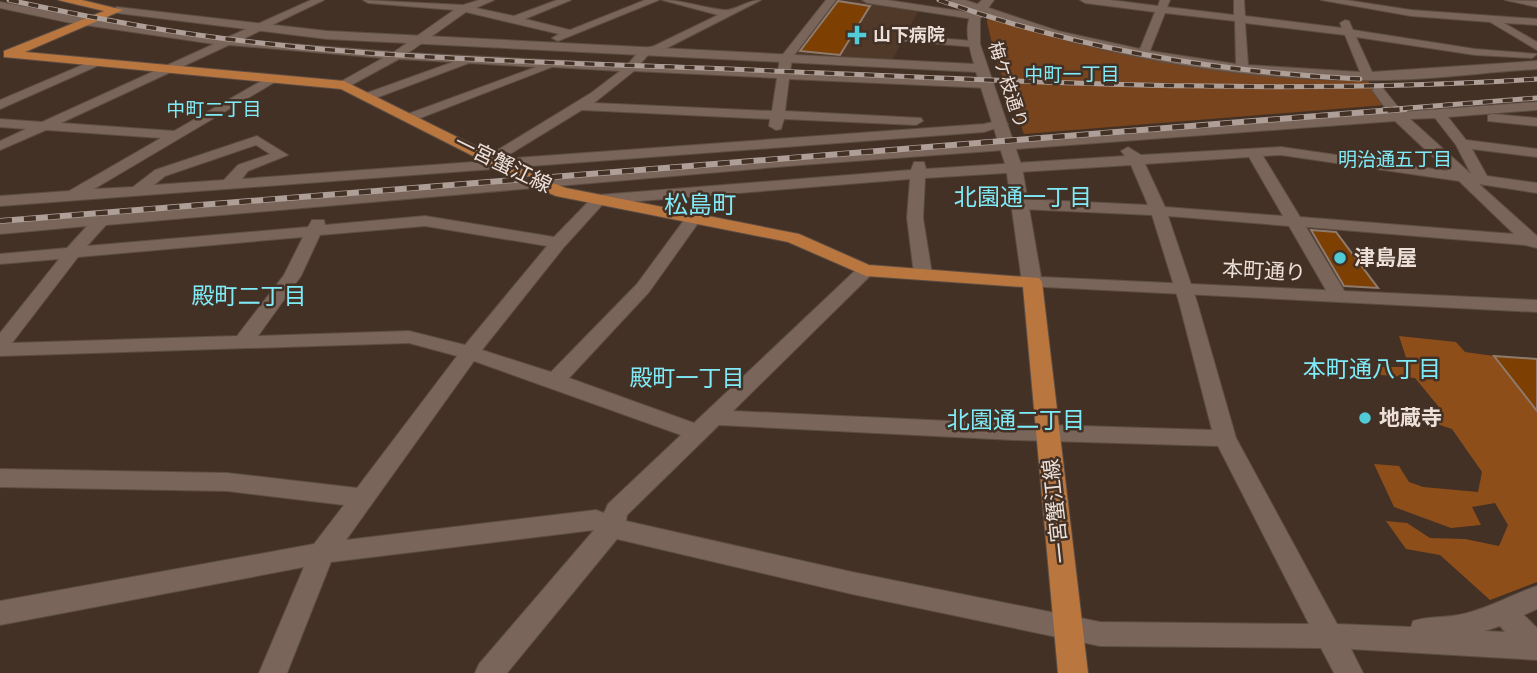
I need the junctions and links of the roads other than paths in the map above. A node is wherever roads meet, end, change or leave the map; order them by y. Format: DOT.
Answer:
graph roads {
  1 [pos="64,0"];
  2 [pos="145,0"];
  3 [pos="319,0"];
  4 [pos="368,0"];
  5 [pos="489,0"];
  6 [pos="566,0"];
  7 [pos="654,0"];
  8 [pos="667,0"];
  9 [pos="756,0"];
  10 [pos="831,0"];
  11 [pos="867,0"];
  12 [pos="956,0"];
  13 [pos="989,0"];
  14 [pos="1085,0"];
  15 [pos="1239,0"];
  16 [pos="1510,0"];
  17 [pos="406,1"];
  18 [pos="1333,1"];
  19 [pos="892,2"];
  20 [pos="1163,4"];
  21 [pos="1437,4"];
  22 [pos="1534,5"];
  23 [pos="4,8"];
  24 [pos="464,8"];
  25 [pos="117,10"];
  26 [pos="975,12"];
  27 [pos="728,14"];
  28 [pos="1242,18"];
  29 [pos="514,20"];
  30 [pos="1493,21"];
  31 [pos="1537,22"];
  32 [pos="85,23"];
  33 [pos="256,27"];
  34 [pos="1413,27"];
  35 [pos="1348,32"];
  36 [pos="570,33"];
  37 [pos="909,39"];
  38 [pos="415,40"];
  39 [pos="227,42"];
  40 [pos="974,44"];
  41 [pos="540,46"];
  42 [pos="1537,47"];
  43 [pos="645,51"];
  44 [pos="1144,53"];
  45 [pos="3,55"];
  46 [pos="1537,55"];
  47 [pos="396,56"];
  48 [pos="786,58"];
  49 [pos="471,61"];
  50 [pos="97,62"];
  51 [pos="524,63"];
  52 [pos="554,64"];
  53 [pos="1537,65"];
  54 [pos="1242,66"];
  55 [pos="633,68"];
  56 [pos="982,68"];
  57 [pos="164,69"];
  58 [pos="1442,72"];
  59 [pos="1368,76"];
  60 [pos="274,79"];
  61 [pos="618,79"];
  62 [pos="782,80"];
  63 [pos="344,85"];
  64 [pos="990,90"];
  65 [pos="1378,90"];
  66 [pos="368,97"];
  67 [pos="0,105"];
  68 [pos="577,106"];
  69 [pos="1537,106"];
  70 [pos="1438,112"];
  71 [pos="778,115"];
  72 [pos="1397,115"];
  73 [pos="410,118"];
  74 [pos="1537,122"];
  75 [pos="0,123"];
  76 [pos="1001,124"];
  77 [pos="42,126"];
  78 [pos="935,131"];
  79 [pos="172,135"];
  80 [pos="1115,138"];
  81 [pos="772,144"];
  82 [pos="1462,144"];
  83 [pos="0,146"];
  84 [pos="1008,147"];
  85 [pos="1254,153"];
  86 [pos="1537,153"];
  87 [pos="921,154"];
  88 [pos="1136,159"];
  89 [pos="499,162"];
  90 [pos="1014,167"];
  91 [pos="917,175"];
  92 [pos="337,177"];
  93 [pos="1461,178"];
  94 [pos="1482,180"];
  95 [pos="542,184"];
  96 [pos="228,185"];
  97 [pos="1537,188"];
  98 [pos="136,191"];
  99 [pos="72,196"];
  100 [pos="598,200"];
  101 [pos="0,201"];
  102 [pos="327,202"];
  103 [pos="1021,204"];
  104 [pos="1159,212"];
  105 [pos="693,219"];
  106 [pos="99,221"];
  107 [pos="1298,222"];
  108 [pos="0,229"];
  109 [pos="314,231"];
  110 [pos="558,243"];
  111 [pos="1535,243"];
  112 [pos="73,252"];
  113 [pos="0,259"];
  114 [pos="866,270"];
  115 [pos="923,274"];
  116 [pos="1032,282"];
  117 [pos="1184,290"];
  118 [pos="1339,297"];
  119 [pos="1537,306"];
  120 [pos="243,342"];
  121 [pos="0,348"];
  122 [pos="470,352"];
  123 [pos="556,379"];
  124 [pos="704,425"];
  125 [pos="1048,433"];
  126 [pos="1225,438"];
  127 [pos="0,478"];
  128 [pos="363,498"];
  129 [pos="612,528"];
  130 [pos="322,553"];
  131 [pos="1537,597"];
  132 [pos="1503,611"];
  133 [pos="0,613"];
  134 [pos="1069,630"];
  135 [pos="1331,636"];
  136 [pos="1537,647"];
  137 [pos="273,673"];
  138 [pos="489,673"];
  139 [pos="1073,673"];
  140 [pos="1349,673"];
  1 -- 25 [label="main road"];
  2 -- 25 [label="street"];
  3 -- 33 [label="street"];
  4 -- 17 [label="street"];
  5 -- 24 [label="street"];
  6 -- 29 [label="street"];
  7 -- 36 [label="street"];
  8 -- 27 [label="street"];
  9 -- 27 [label="street"];
  10 -- 48 [label="street"];
  11 -- 19 [label="street"];
  12 -- 26 [label="street"];
  13 -- 26 [label="street"];
  14 -- 20 [label="street"];
  15 -- 28 [label="street"];
  16 -- 22 [label="street"];
  17 -- 24 [label="street"];
  18 -- 34 [label="street"];
  18 -- 35 [label="street"];
  19 -- 26 [label="street"];
  20 -- 28 [label="street"];
  20 -- 44 [label="street"];
  21 -- 30 [label="street"];
  23 -- 32 [label="street"];
  24 -- 29 [label="street"];
  24 -- 38 [label="street"];
  25 -- 32 [label="main road, 一宮蟹江線"];
  25 -- 33 [label="street"];
  26 -- 40 [label="street, 梅ケ枝通り"];
  26 -- 44 [label="street"];
  27 -- 43 [label="street"];
  28 -- 35 [label="street"];
  28 -- 54 [label="street"];
  29 -- 36 [label="street"];
  30 -- 31 [label="street"];
  30 -- 34 [label="street"];
  30 -- 42 [label="street"];
  32 -- 39 [label="street"];
  32 -- 45 [label="main road, 一宮蟹江線"];
  33 -- 38 [label="street"];
  33 -- 39 [label="street"];
  34 -- 35 [label="street"];
  34 -- 46 [label="street"];
  34 -- 58 [label="street"];
  35 -- 59 [label="street"];
  36 -- 41 [label="street"];
  37 -- 40 [label="street"];
  38 -- 41 [label="street"];
  38 -- 47 [label="street"];
  39 -- 47 [label="street"];
  39 -- 57 [label="street"];
  40 -- 56 [label="street, 梅ケ枝通り"];
  41 -- 43 [label="street"];
  41 -- 51 [label="street"];
  43 -- 48 [label="street"];
  43 -- 55 [label="street"];
  44 -- 54 [label="street"];
  45 -- 50 [label="main road, 一宮蟹江線"];
  47 -- 49 [label="street"];
  47 -- 63 [label="street"];
  48 -- 56 [label="street"];
  48 -- 62 [label="street"];
  49 -- 51 [label="street"];
  49 -- 66 [label="street"];
  50 -- 57 [label="main road, 一宮蟹江線"];
  50 -- 67 [label="street"];
  51 -- 52 [label="street"];
  52 -- 55 [label="street"];
  52 -- 73 [label="street"];
  53 -- 58 [label="street"];
  54 -- 59 [label="street"];
  55 -- 61 [label="street"];
  55 -- 62 [label="street"];
  56 -- 64 [label="street, 梅ケ枝通り"];
  57 -- 60 [label="main road, 一宮蟹江線"];
  57 -- 77 [label="street"];
  58 -- 59 [label="street"];
  60 -- 63 [label="main road, 一宮蟹江線"];
  60 -- 79 [label="street"];
  61 -- 62 [label="street"];
  61 -- 68 [label="street"];
  62 -- 64 [label="street"];
  62 -- 71 [label="street"];
  63 -- 66 [label="main road, 一宮蟹江線"];
  64 -- 76 [label="street, 梅ケ枝通り"];
  65 -- 72 [label="street"];
  66 -- 73 [label="main road, 一宮蟹江線"];
  68 -- 71 [label="street"];
  68 -- 89 [label="street"];
  69 -- 70 [label="street"];
  70 -- 72 [label="street"];
  70 -- 74 [label="street"];
  70 -- 82 [label="street"];
  71 -- 78 [label="street"];
  71 -- 81 [label="street"];
  72 -- 80 [label="street"];
  72 -- 93 [label="street"];
  73 -- 89 [label="main road, 一宮蟹江線"];
  75 -- 77 [label="street"];
  76 -- 78 [label="street"];
  76 -- 84 [label="street, 梅ケ枝通り"];
  77 -- 79 [label="street"];
  77 -- 83 [label="street"];
  78 -- 81 [label="street"];
  79 -- 99 [label="street"];
  80 -- 84 [label="street"];
  80 -- 88 [label="street"];
  81 -- 89 [label="street"];
  82 -- 86 [label="street"];
  82 -- 94 [label="street"];
  84 -- 87 [label="street"];
  84 -- 90 [label="street, 梅ケ枝通り"];
  85 -- 88 [label="street"];
  85 -- 93 [label="street"];
  85 -- 107 [label="street"];
  87 -- 91 [label="street"];
  87 -- 95 [label="street"];
  88 -- 90 [label="street"];
  88 -- 104 [label="street"];
  89 -- 92 [label="street"];
  89 -- 95 [label="main road, 一宮蟹江線"];
  90 -- 91 [label="street"];
  90 -- 103 [label="street, 梅ケ枝通り"];
  91 -- 100 [label="street"];
  91 -- 115 [label="street"];
  92 -- 96 [label="street"];
  92 -- 102 [label="street"];
  93 -- 94 [label="street"];
  93 -- 111 [label="street"];
  94 -- 97 [label="street"];
  95 -- 100 [label="main road, 一宮蟹江線"];
  95 -- 102 [label="street"];
  96 -- 98 [label="street"];
  96 -- 98 [label="street"];
  98 -- 99 [label="street"];
  98 -- 106 [label="street"];
  99 -- 101 [label="street"];
  100 -- 105 [label="main road, 一宮蟹江線"];
  100 -- 110 [label="street"];
  102 -- 106 [label="street"];
  102 -- 109 [label="street"];
  103 -- 104 [label="street"];
  103 -- 116 [label="street, 梅ケ枝通り"];
  104 -- 107 [label="street"];
  104 -- 117 [label="street"];
  105 -- 114 [label="main road, 一宮蟹江線"];
  105 -- 123 [label="street"];
  106 -- 108 [label="street"];
  106 -- 112 [label="street"];
  107 -- 111 [label="street"];
  107 -- 118 [label="street"];
  109 -- 110 [label="street"];
  109 -- 112 [label="street"];
  109 -- 120 [label="street"];
  110 -- 122 [label="street"];
  112 -- 113 [label="street"];
  112 -- 121 [label="street"];
  114 -- 115 [label="main road, 一宮蟹江線"];
  114 -- 124 [label="street"];
  115 -- 116 [label="main road, 一宮蟹江線"];
  116 -- 117 [label="street, 本町通り"];
  116 -- 125 [label="main road, 一宮蟹江線"];
  117 -- 118 [label="street, 本町通り"];
  117 -- 126 [label="street"];
  118 -- 119 [label="street, 本町通り"];
  120 -- 121 [label="street"];
  120 -- 122 [label="street"];
  122 -- 123 [label="street"];
  122 -- 128 [label="street"];
  123 -- 124 [label="street"];
  124 -- 125 [label="street"];
  124 -- 129 [label="street"];
  125 -- 126 [label="street"];
  125 -- 134 [label="main road, 一宮蟹江線"];
  126 -- 135 [label="street"];
  127 -- 128 [label="street"];
  128 -- 130 [label="street"];
  129 -- 130 [label="street"];
  129 -- 134 [label="street"];
  129 -- 138 [label="street"];
  130 -- 133 [label="street"];
  130 -- 137 [label="street"];
  131 -- 132 [label="street"];
  132 -- 135 [label="street"];
  132 -- 136 [label="street"];
  134 -- 135 [label="street"];
  134 -- 139 [label="main road, 一宮蟹江線"];
  135 -- 136 [label="street"];
  135 -- 140 [label="street"];
}
